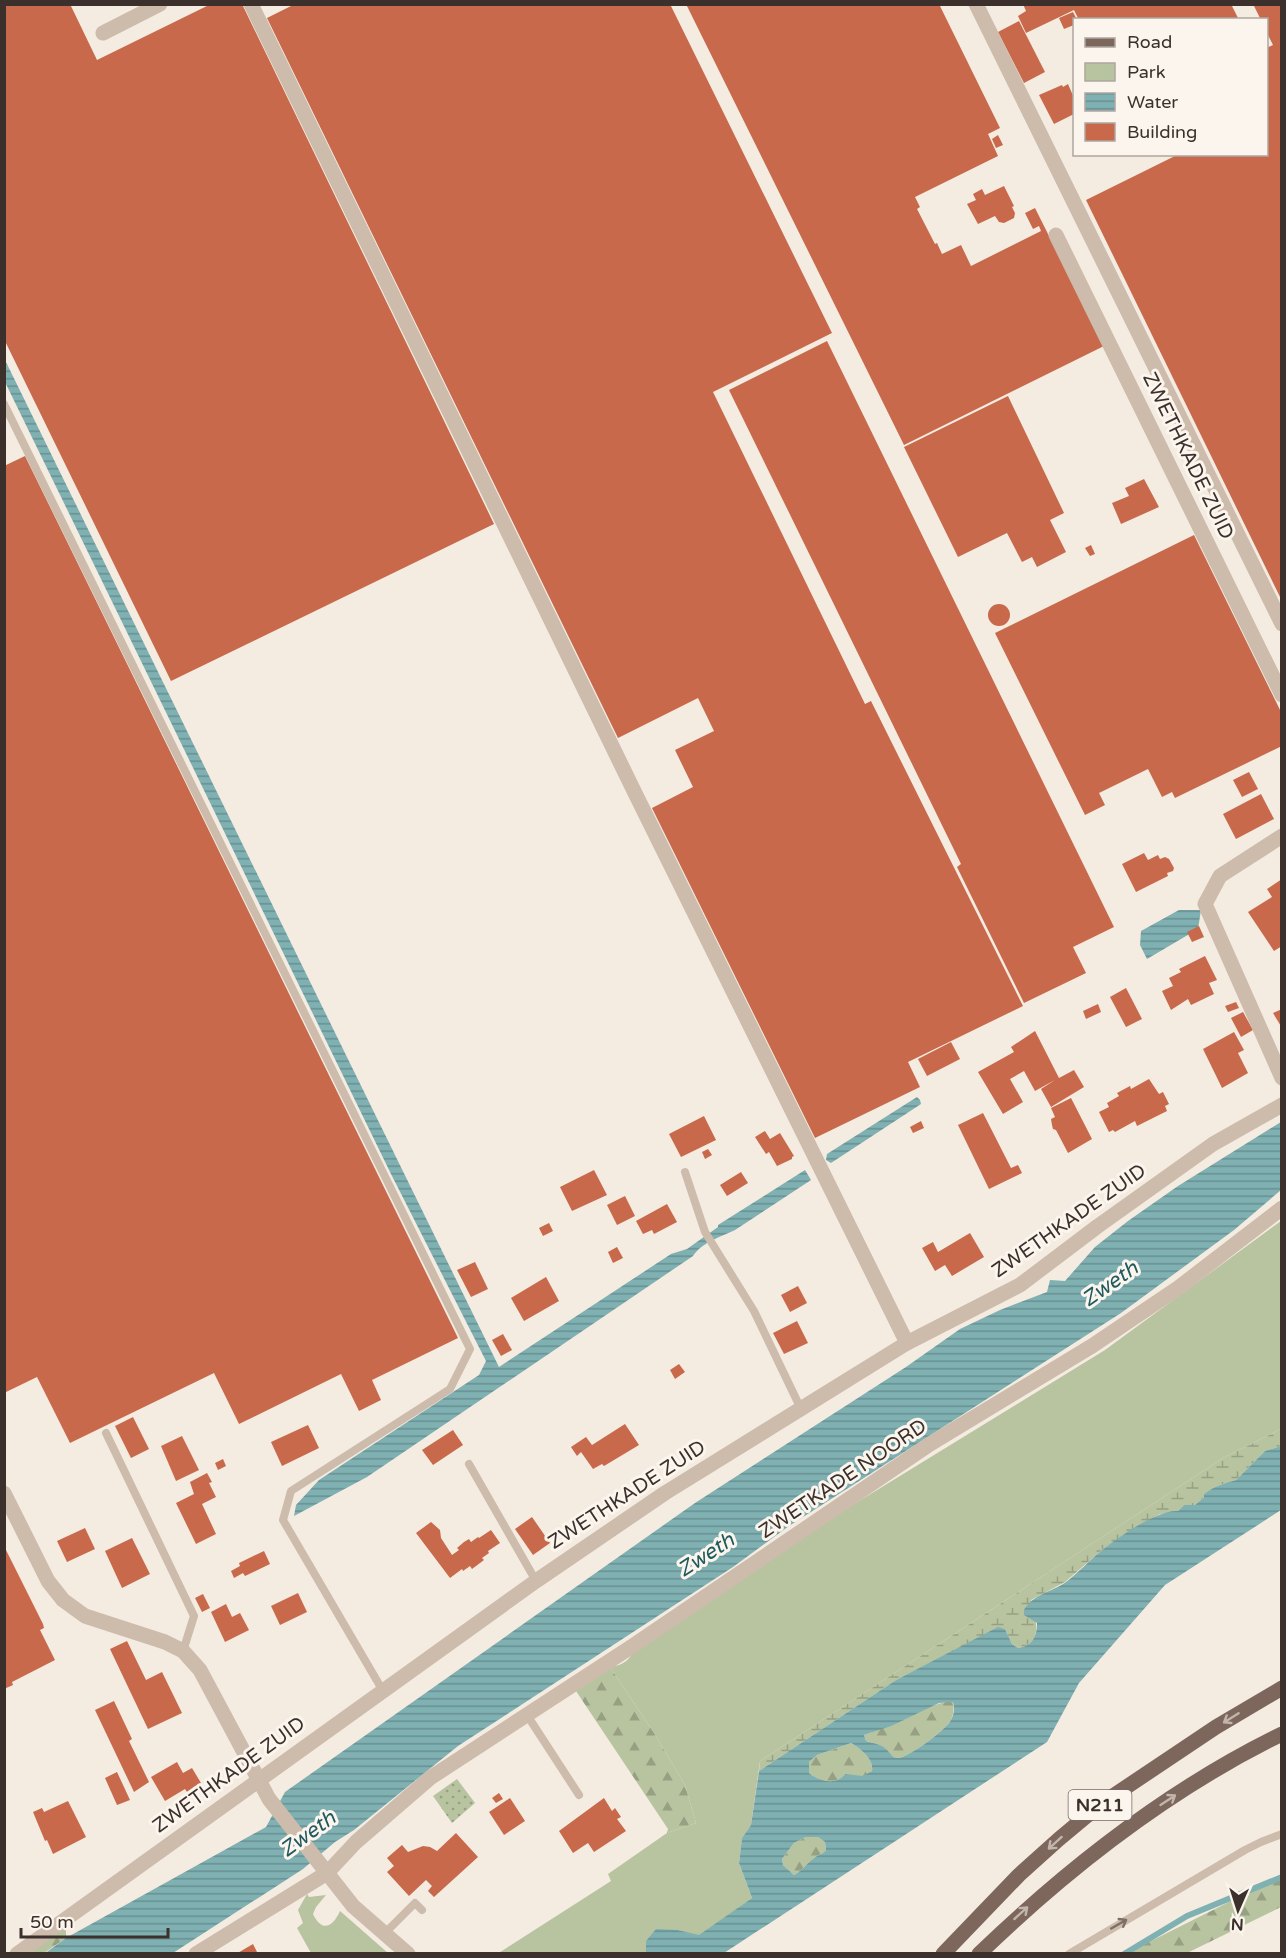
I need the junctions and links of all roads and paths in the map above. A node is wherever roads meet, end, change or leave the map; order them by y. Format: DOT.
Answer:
graph roads {
  1 [pos="160,4"];
  2 [pos="251,4"];
  3 [pos="976,4"];
  4 [pos="103,33"];
  5 [pos="1056,235"];
  6 [pos="4,404"];
  7 [pos="1281,624"];
  8 [pos="1281,694"];
  9 [pos="1281,836"];
  10 [pos="1281,1078"];
  11 [pos="1281,1105"];
  12 [pos="685,1172"];
  13 [pos="1281,1208"];
  14 [pos="907,1343"];
  15 [pos="801,1409"];
  16 [pos="106,1433"];
  17 [pos="469,1464"];
  18 [pos="4,1493"];
  19 [pos="536,1581"];
  20 [pos="183,1651"];
  21 [pos="1281,1688"];
  22 [pos="383,1690"];
  23 [pos="527,1714"];
  24 [pos="1281,1734"];
  25 [pos="257,1780"];
  26 [pos="579,1796"];
  27 [pos="1281,1834"];
  28 [pos="323,1868"];
  29 [pos="422,1910"];
  30 [pos="384,1934"];
  31 [pos="17,1953"];
  32 [pos="196,1953"];
  33 [pos="408,1953"];
  34 [pos="943,1953"];
  35 [pos="979,1953"];
  36 [pos="1069,1953"];
  1 -- 4 [label="street"];
  2 -- 14 [label="street"];
  3 -- 7 [label="street, ZWETHKADE ZUID"];
  5 -- 8 [label="street, ZWETHKADE ZUID"];
  6 -- 22 [label="lane"];
  9 -- 10 [label="street"];
  11 -- 14 [label="street, ZWETHKADE ZUID"];
  12 -- 15 [label="lane"];
  13 -- 23 [label="street, ZWETKADE NOORD"];
  14 -- 15 [label="street, ZWETHKADE ZUID"];
  15 -- 19 [label="street, ZWETHKADE ZUID"];
  16 -- 20 [label="lane"];
  17 -- 19 [label="lane"];
  18 -- 20 [label="street"];
  19 -- 22 [label="street, ZWETHKADE ZUID"];
  20 -- 25 [label="street"];
  21 -- 34 [label="main road, N211, one-way"];
  22 -- 25 [label="street, ZWETHKADE ZUID"];
  23 -- 26 [label="lane"];
  23 -- 28 [label="street, ZWETKADE NOORD"];
  35 -- 24 [label="main road, N211, one-way"];
  25 -- 28 [label="street"];
  25 -- 31 [label="street, ZWETHKADE ZUID"];
  36 -- 27 [label="lane, one-way"];
  28 -- 30 [label="street"];
  28 -- 32 [label="street, ZWETKADE NOORD"];
  29 -- 30 [label="lane"];
  30 -- 33 [label="street"];
}
